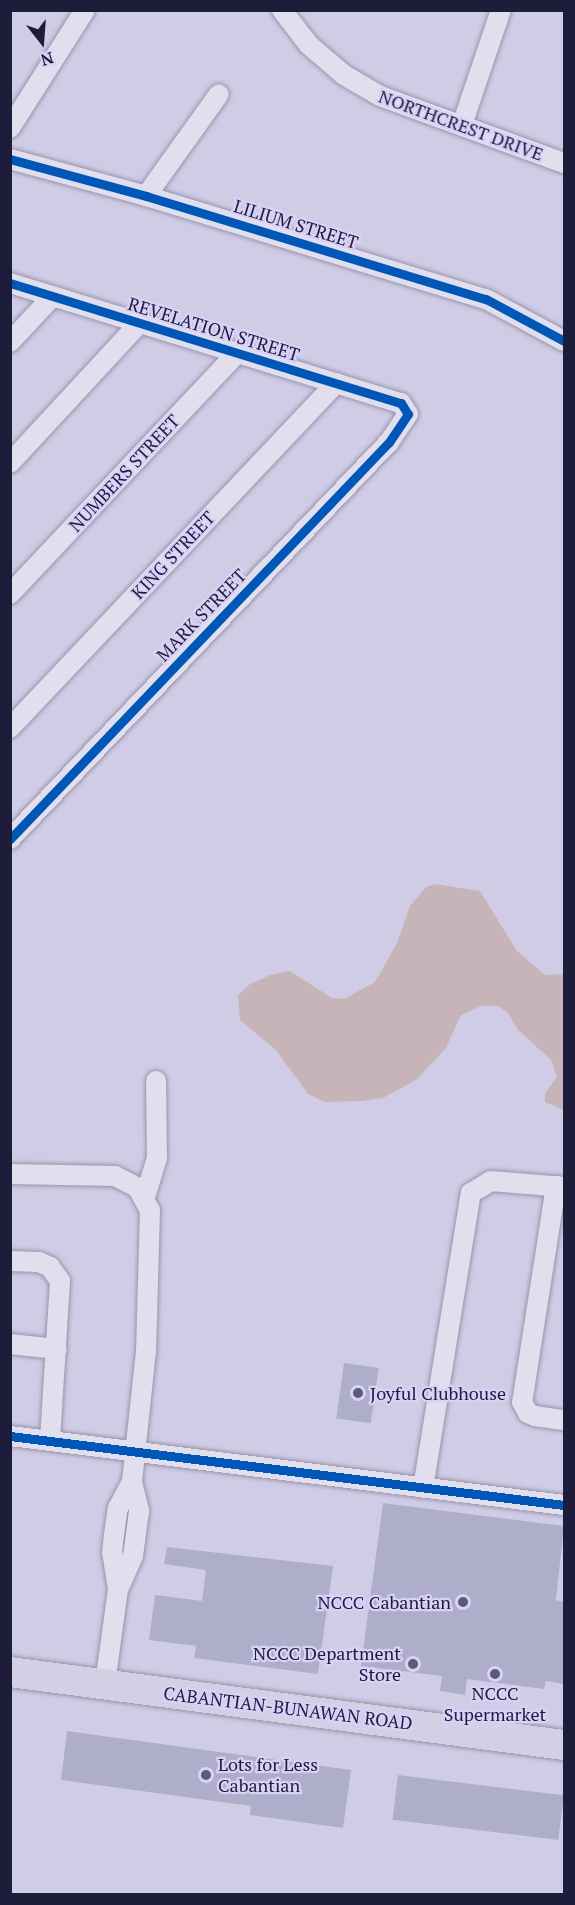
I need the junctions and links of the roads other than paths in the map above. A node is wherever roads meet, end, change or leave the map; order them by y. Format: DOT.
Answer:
graph roads {
  1 [pos="85,10"];
  2 [pos="282,10"];
  3 [pos="501,10"];
  4 [pos="219,94"];
  5 [pos="462,125"];
  6 [pos="10,128"];
  7 [pos="10,159"];
  8 [pos="564,163"];
  9 [pos="147,196"];
  10 [pos="10,283"];
  11 [pos="53,296"];
  12 [pos="138,325"];
  13 [pos="564,341"];
  14 [pos="10,342"];
  15 [pos="237,353"];
  16 [pos="336,383"];
  17 [pos="407,409"];
  18 [pos="10,463"];
  19 [pos="10,594"];
  20 [pos="10,728"];
  21 [pos="19,825"];
  22 [pos="10,839"];
  23 [pos="156,1081"];
  24 [pos="10,1174"];
  25 [pos="560,1187"];
  26 [pos="145,1197"];
  27 [pos="555,1248"];
  28 [pos="10,1261"];
  29 [pos="10,1344"];
  30 [pos="57,1349"];
  31 [pos="564,1420"];
  32 [pos="10,1436"];
  33 [pos="50,1440"];
  34 [pos="136,1451"];
  35 [pos="423,1488"];
  36 [pos="564,1505"];
  37 [pos="10,1672"];
  38 [pos="105,1684"];
  39 [pos="564,1745"];
  1 -- 6 [label="street"];
  2 -- 5 [label="street, NORTHCREST DRIVE"];
  3 -- 5 [label="street"];
  4 -- 9 [label="street"];
  5 -- 8 [label="street, NORTHCREST DRIVE"];
  7 -- 9 [label="street, LILIUM STREET"];
  9 -- 13 [label="street, LILIUM STREET"];
  10 -- 11 [label="street, REVELATION STREET"];
  11 -- 12 [label="street, REVELATION STREET"];
  11 -- 14 [label="street"];
  12 -- 15 [label="street, REVELATION STREET"];
  12 -- 18 [label="street"];
  15 -- 16 [label="street, REVELATION STREET"];
  15 -- 19 [label="street, NUMBERS STREET"];
  16 -- 17 [label="street, REVELATION STREET"];
  16 -- 20 [label="street, KING STREET"];
  17 -- 21 [label="street, MARK STREET"];
  21 -- 22 [label="street, MARK STREET"];
  23 -- 26 [label="street"];
  24 -- 26 [label="street"];
  25 -- 27 [label="street"];
  25 -- 35 [label="street"];
  26 -- 34 [label="street"];
  27 -- 31 [label="street"];
  28 -- 30 [label="street"];
  29 -- 30 [label="street"];
  30 -- 33 [label="street"];
  32 -- 33 [label="street"];
  33 -- 34 [label="street"];
  34 -- 35 [label="street"];
  34 -- 38 [label="street"];
  35 -- 36 [label="street"];
  37 -- 38 [label="main road, CABANTIAN-BUNAWAN ROAD"];
  38 -- 39 [label="main road, CABANTIAN-BUNAWAN ROAD"];
}
